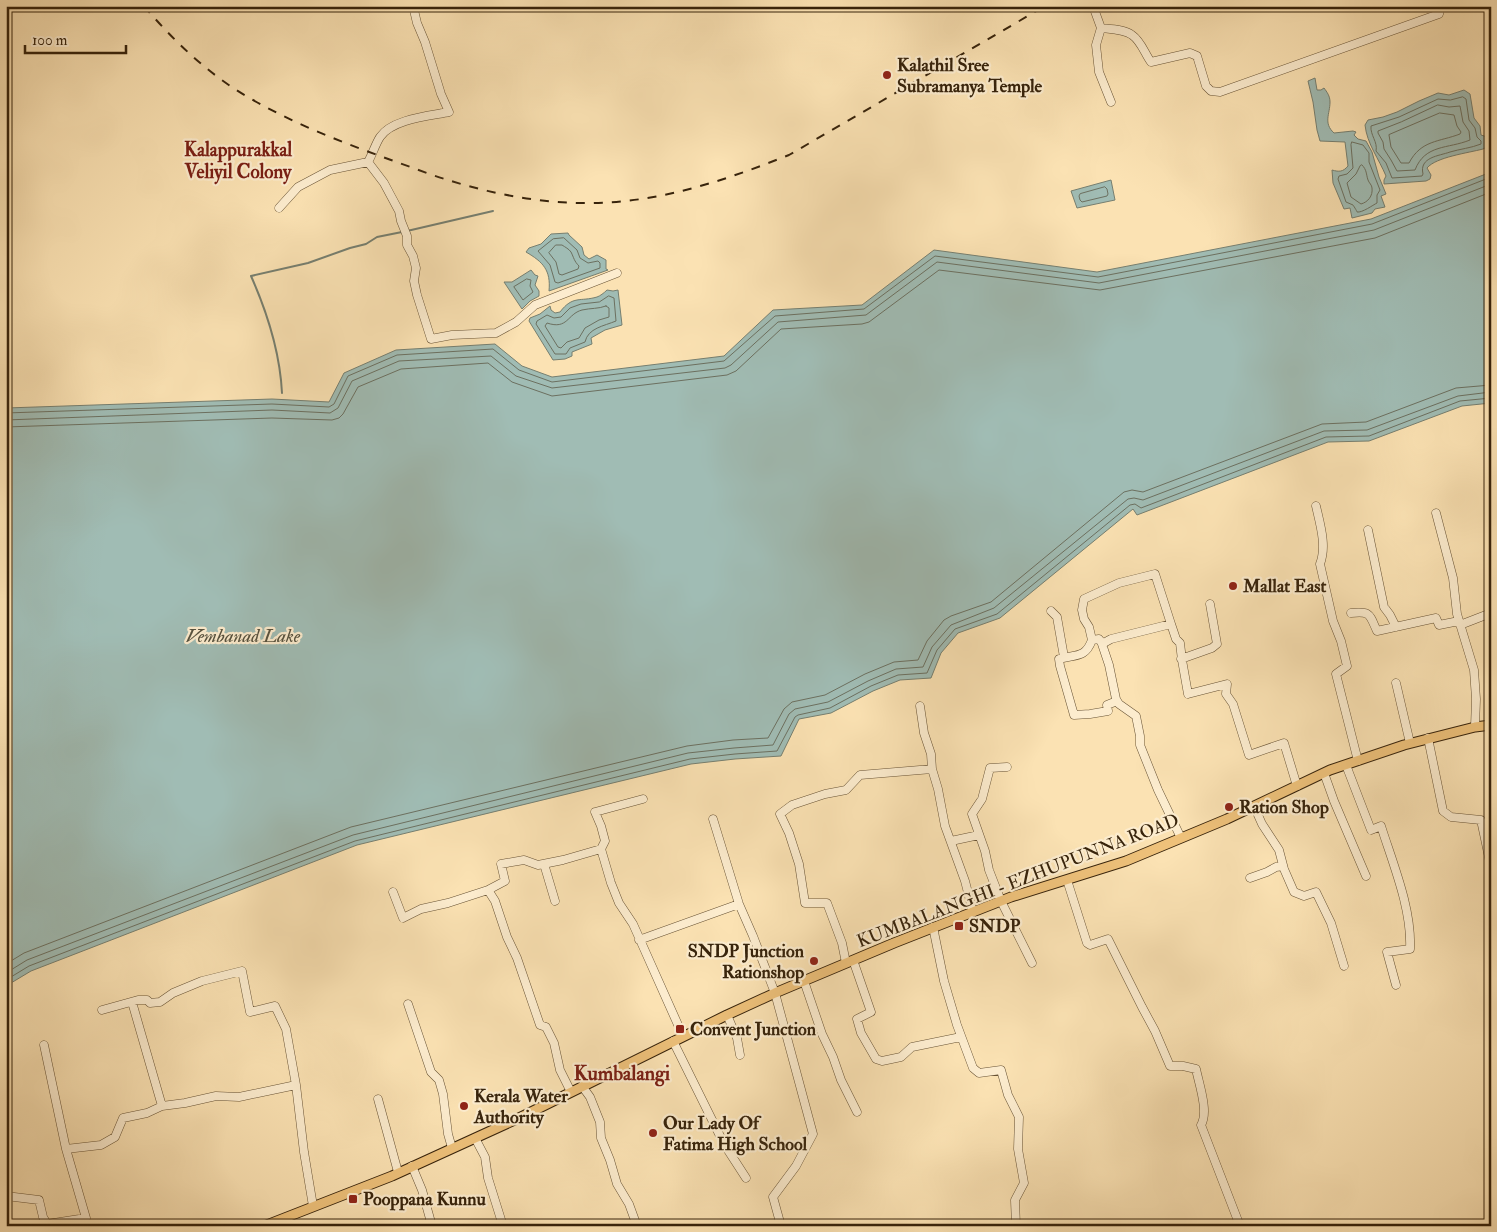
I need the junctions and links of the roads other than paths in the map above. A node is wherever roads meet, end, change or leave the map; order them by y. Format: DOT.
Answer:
graph roads {
  1 [pos="413,6"];
  2 [pos="1093,6"];
  3 [pos="1441,6"];
  4 [pos="1101,28"];
  5 [pos="1111,102"];
  6 [pos="368,162"];
  7 [pos="279,208"];
  8 [pos="617,273"];
  9 [pos="1316,506"];
  10 [pos="1436,513"];
  11 [pos="1368,530"];
  12 [pos="1210,604"];
  13 [pos="1051,611"];
  14 [pos="1491,612"];
  15 [pos="1351,613"];
  16 [pos="1460,623"];
  17 [pos="1171,624"];
  18 [pos="1396,627"];
  19 [pos="1092,640"];
  20 [pos="1103,646"];
  21 [pos="1064,658"];
  22 [pos="1182,659"];
  23 [pos="1396,683"];
  24 [pos="1118,701"];
  25 [pos="920,706"];
  26 [pos="1491,726"];
  27 [pos="1475,727"];
  28 [pos="1428,738"];
  29 [pos="1410,743"];
  30 [pos="1358,760"];
  31 [pos="1346,765"];
  32 [pos="1007,767"];
  33 [pos="932,769"];
  34 [pos="1324,773"];
  35 [pos="1297,786"];
  36 [pos="643,799"];
  37 [pos="1254,806"];
  38 [pos="713,818"];
  39 [pos="980,835"];
  40 [pos="1181,838"];
  41 [pos="951,841"];
  42 [pos="601,849"];
  43 [pos="544,864"];
  44 [pos="1283,866"];
  45 [pos="1491,867"];
  46 [pos="1366,876"];
  47 [pos="1250,878"];
  48 [pos="1067,880"];
  49 [pos="488,890"];
  50 [pos="393,892"];
  51 [pos="555,901"];
  52 [pos="1001,901"];
  53 [pos="739,904"];
  54 [pos="973,912"];
  55 [pos="933,927"];
  56 [pos="639,940"];
  57 [pos="850,962"];
  58 [pos="1032,963"];
  59 [pos="1344,966"];
  60 [pos="804,981"];
  61 [pos="1396,985"];
  62 [pos="775,993"];
  63 [pos="132,1002"];
  64 [pos="408,1004"];
  65 [pos="102,1010"];
  66 [pos="727,1015"];
  67 [pos="682,1036"];
  68 [pos="961,1037"];
  69 [pos="673,1041"];
  70 [pos="44,1045"];
  71 [pos="740,1055"];
  72 [pos="296,1085"];
  73 [pos="582,1086"];
  74 [pos="571,1092"];
  75 [pos="378,1099"];
  76 [pos="162,1106"];
  77 [pos="857,1112"];
  78 [pos="475,1138"];
  79 [pos="452,1148"];
  80 [pos="66,1149"];
  81 [pos="412,1166"];
  82 [pos="398,1172"];
  83 [pos="746,1178"];
  84 [pos="6,1196"];
  85 [pos="313,1206"];
  86 [pos="264,1226"];
  87 [pos="432,1226"];
  88 [pos="504,1226"];
  89 [pos="637,1226"];
  90 [pos="781,1226"];
  91 [pos="1016,1226"];
  92 [pos="1240,1226"];
  1 -- 6 [label="street"];
  2 -- 4 [label="street"];
  3 -- 4 [label="street"];
  4 -- 5 [label="street"];
  6 -- 7 [label="street"];
  6 -- 8 [label="street"];
  9 -- 30 [label="street"];
  10 -- 16 [label="street"];
  11 -- 18 [label="street"];
  12 -- 22 [label="street"];
  13 -- 21 [label="street"];
  14 -- 16 [label="street"];
  15 -- 18 [label="street"];
  16 -- 18 [label="street"];
  16 -- 27 [label="street"];
  17 -- 19 [label="street"];
  17 -- 20 [label="street"];
  17 -- 22 [label="street"];
  19 -- 20 [label="street"];
  19 -- 21 [label="street"];
  20 -- 24 [label="street"];
  21 -- 24 [label="street"];
  22 -- 35 [label="street"];
  23 -- 29 [label="street"];
  24 -- 40 [label="street"];
  25 -- 33 [label="street"];
  26 -- 27 [label="main road, KUMBALANGHI - EZHUPUNNA ROAD"];
  27 -- 28 [label="main road, KUMBALANGHI - EZHUPUNNA ROAD"];
  28 -- 29 [label="main road, KUMBALANGHI - EZHUPUNNA ROAD"];
  28 -- 45 [label="street"];
  29 -- 30 [label="main road, KUMBALANGHI - EZHUPUNNA ROAD"];
  30 -- 31 [label="main road, KUMBALANGHI - EZHUPUNNA ROAD"];
  31 -- 34 [label="main road, KUMBALANGHI - EZHUPUNNA ROAD"];
  31 -- 61 [label="street"];
  32 -- 39 [label="street"];
  33 -- 41 [label="street"];
  33 -- 57 [label="street"];
  34 -- 35 [label="main road, KUMBALANGHI - EZHUPUNNA ROAD"];
  34 -- 46 [label="street"];
  35 -- 37 [label="main road, KUMBALANGHI - EZHUPUNNA ROAD"];
  36 -- 42 [label="street"];
  37 -- 40 [label="main road, KUMBALANGHI - EZHUPUNNA ROAD"];
  37 -- 44 [label="street"];
  38 -- 53 [label="street"];
  39 -- 41 [label="street"];
  39 -- 52 [label="street"];
  40 -- 48 [label="main road, KUMBALANGHI - EZHUPUNNA ROAD"];
  41 -- 54 [label="street"];
  42 -- 43 [label="street"];
  42 -- 56 [label="street"];
  43 -- 49 [label="street"];
  43 -- 51 [label="street"];
  44 -- 47 [label="street"];
  44 -- 59 [label="street"];
  48 -- 52 [label="main road, KUMBALANGHI - EZHUPUNNA ROAD"];
  48 -- 92 [label="street"];
  49 -- 50 [label="street"];
  49 -- 74 [label="street"];
  52 -- 54 [label="main road, KUMBALANGHI - EZHUPUNNA ROAD"];
  52 -- 58 [label="street"];
  53 -- 56 [label="street"];
  53 -- 62 [label="street"];
  54 -- 55 [label="main road, KUMBALANGHI - EZHUPUNNA ROAD"];
  55 -- 57 [label="main road, KUMBALANGHI - EZHUPUNNA ROAD"];
  55 -- 68 [label="street"];
  56 -- 67 [label="street"];
  57 -- 60 [label="main road, KUMBALANGHI - EZHUPUNNA ROAD"];
  57 -- 68 [label="street"];
  60 -- 62 [label="main road, KUMBALANGHI - EZHUPUNNA ROAD"];
  60 -- 77 [label="street"];
  62 -- 66 [label="main road, KUMBALANGHI - EZHUPUNNA ROAD"];
  62 -- 90 [label="street"];
  63 -- 65 [label="street"];
  63 -- 72 [label="street"];
  63 -- 76 [label="street"];
  64 -- 79 [label="street"];
  66 -- 67 [label="main road, KUMBALANGHI - EZHUPUNNA ROAD"];
  66 -- 71 [label="street"];
  67 -- 69 [label="main road, KUMBALANGHI - EZHUPUNNA ROAD"];
  68 -- 91 [label="street"];
  69 -- 73 [label="main road, KUMBALANGHI - EZHUPUNNA ROAD"];
  69 -- 83 [label="street"];
  70 -- 80 [label="street"];
  72 -- 76 [label="street"];
  72 -- 85 [label="street"];
  73 -- 74 [label="main road, KUMBALANGHI - EZHUPUNNA ROAD"];
  73 -- 89 [label="street"];
  74 -- 78 [label="main road, KUMBALANGHI - EZHUPUNNA ROAD"];
  75 -- 82 [label="street"];
  76 -- 80 [label="street"];
  78 -- 79 [label="main road, KUMBALANGHI - EZHUPUNNA ROAD"];
  78 -- 88 [label="street"];
  79 -- 81 [label="main road, KUMBALANGHI - EZHUPUNNA ROAD"];
  80 -- 84 [label="street"];
  81 -- 82 [label="main road, KUMBALANGHI - EZHUPUNNA ROAD"];
  81 -- 87 [label="street"];
  82 -- 85 [label="main road, KUMBALANGHI - EZHUPUNNA ROAD"];
  85 -- 86 [label="main road, KUMBALANGHI - EZHUPUNNA ROAD"];
}
